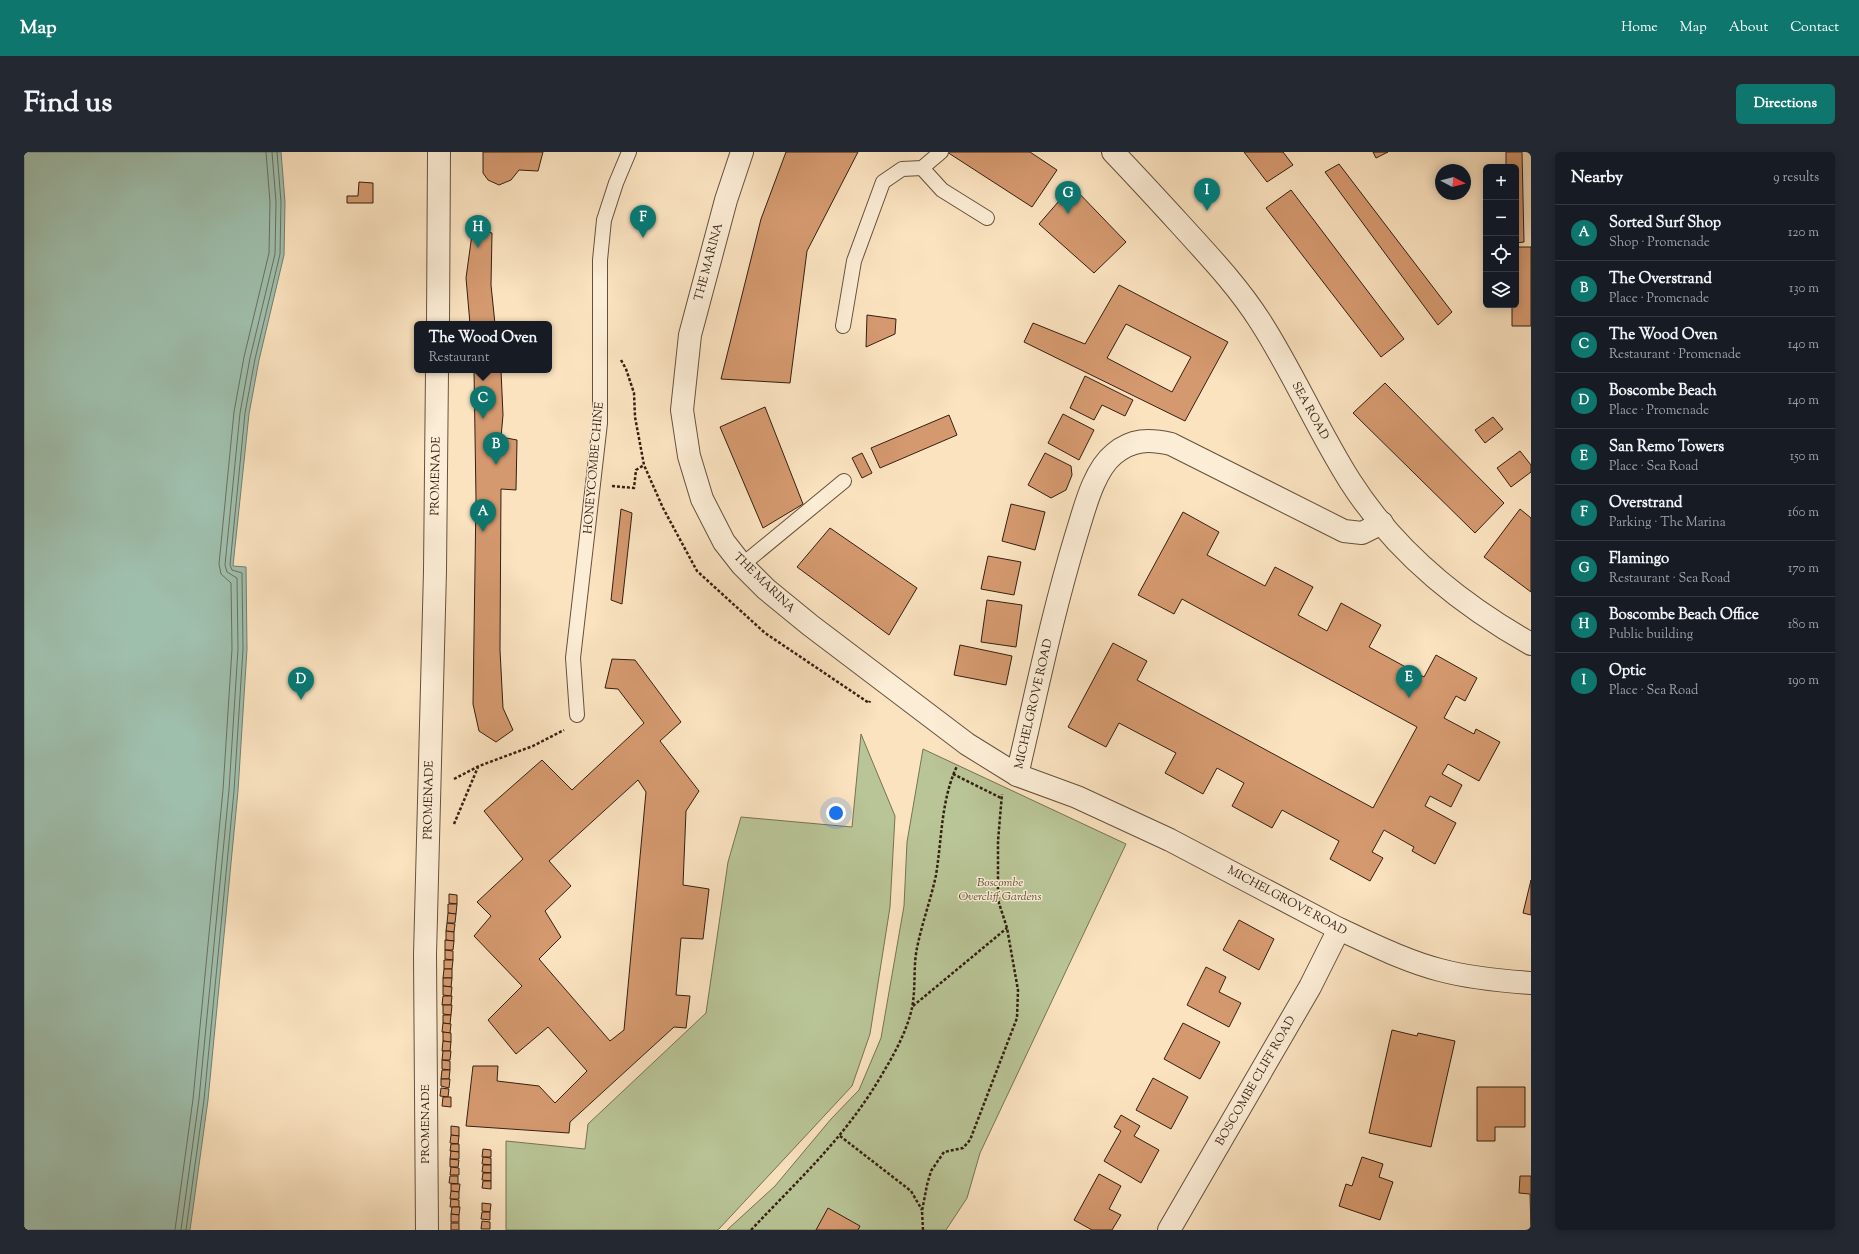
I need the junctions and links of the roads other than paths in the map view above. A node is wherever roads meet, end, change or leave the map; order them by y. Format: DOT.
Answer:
graph roads {
  1 [pos="439,152"];
  2 [pos="629,152"];
  3 [pos="742,152"];
  4 [pos="941,152"];
  5 [pos="1117,153"];
  6 [pos="922,168"];
  7 [pos="987,218"];
  8 [pos="438,321"];
  9 [pos="843,326"];
  10 [pos="437,373"];
  11 [pos="844,482"];
  12 [pos="1382,523"];
  13 [pos="742,565"];
  14 [pos="1531,644"];
  15 [pos="577,715"];
  16 [pos="1013,773"];
  17 [pos="1339,929"];
  18 [pos="1531,983"];
  19 [pos="427,1230"];
  20 [pos="1168,1230"];
  1 -- 8 [label="street"];
  2 -- 15 [label="lane, HONEYCOMBE CHINE"];
  3 -- 13 [label="street, THE MARINA"];
  4 -- 6 [label="lane"];
  5 -- 12 [label="street, SEA ROAD"];
  6 -- 7 [label="lane"];
  6 -- 9 [label="lane"];
  10 -- 19 [label="street, PROMENADE"];
  11 -- 13 [label="lane"];
  12 -- 14 [label="street, SEA ROAD"];
  12 -- 16 [label="street, MICHELGROVE ROAD"];
  13 -- 16 [label="street, THE MARINA"];
  16 -- 17 [label="street, MICHELGROVE ROAD"];
  17 -- 18 [label="street, MICHELGROVE ROAD"];
  17 -- 20 [label="street, BOSCOMBE CLIFF ROAD"];
}
